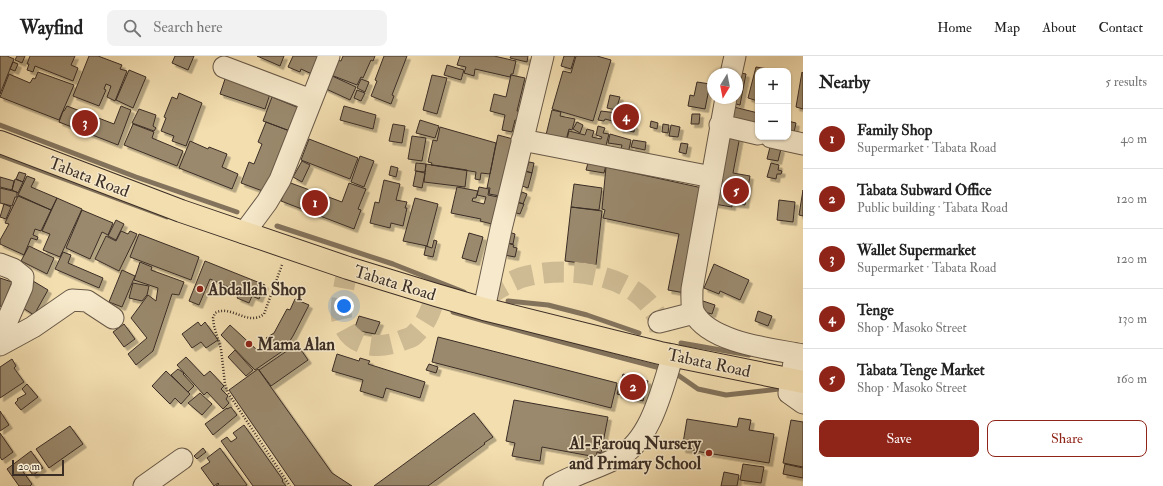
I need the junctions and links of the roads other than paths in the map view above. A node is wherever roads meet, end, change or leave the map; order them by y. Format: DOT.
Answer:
graph roads {
  1 [pos="329,56"];
  2 [pos="543,56"];
  3 [pos="735,56"];
  4 [pos="224,67"];
  5 [pos="732,68"];
  6 [pos="311,100"];
  7 [pos="725,104"];
  8 [pos="720,125"];
  9 [pos="755,133"];
  10 [pos="522,140"];
  11 [pos="785,140"];
  12 [pos="0,142"];
  13 [pos="803,144"];
  14 [pos="712,177"];
  15 [pos="244,233"];
  16 [pos="0,264"];
  17 [pos="484,309"];
  18 [pos="694,313"];
  19 [pos="113,318"];
  20 [pos="659,322"];
  21 [pos="0,337"];
  22 [pos="0,345"];
  23 [pos="673,355"];
  24 [pos="799,355"];
  25 [pos="797,381"];
  26 [pos="803,403"];
  27 [pos="182,459"];
  28 [pos="144,486"];
  29 [pos="554,486"];
  1 -- 6 [label="street"];
  2 -- 10 [label="street"];
  3 -- 5 [label="street"];
  4 -- 6 [label="street"];
  6 -- 15 [label="street"];
  7 -- 8 [label="street"];
  8 -- 9 [label="street"];
  8 -- 14 [label="street"];
  10 -- 14 [label="street"];
  10 -- 17 [label="street"];
  11 -- 13 [label="street"];
  12 -- 15 [label="main road, Tabata Road"];
  14 -- 18 [label="street"];
  15 -- 17 [label="main road, Tabata Road"];
  16 -- 21 [label="street"];
  17 -- 23 [label="main road, Tabata Road"];
  18 -- 20 [label="street"];
  18 -- 24 [label="street"];
  19 -- 22 [label="street"];
  23 -- 25 [label="main road, Tabata Road"];
  23 -- 29 [label="street"];
  24 -- 25 [label="street"];
  25 -- 26 [label="street"];
  27 -- 28 [label="street"];
}
